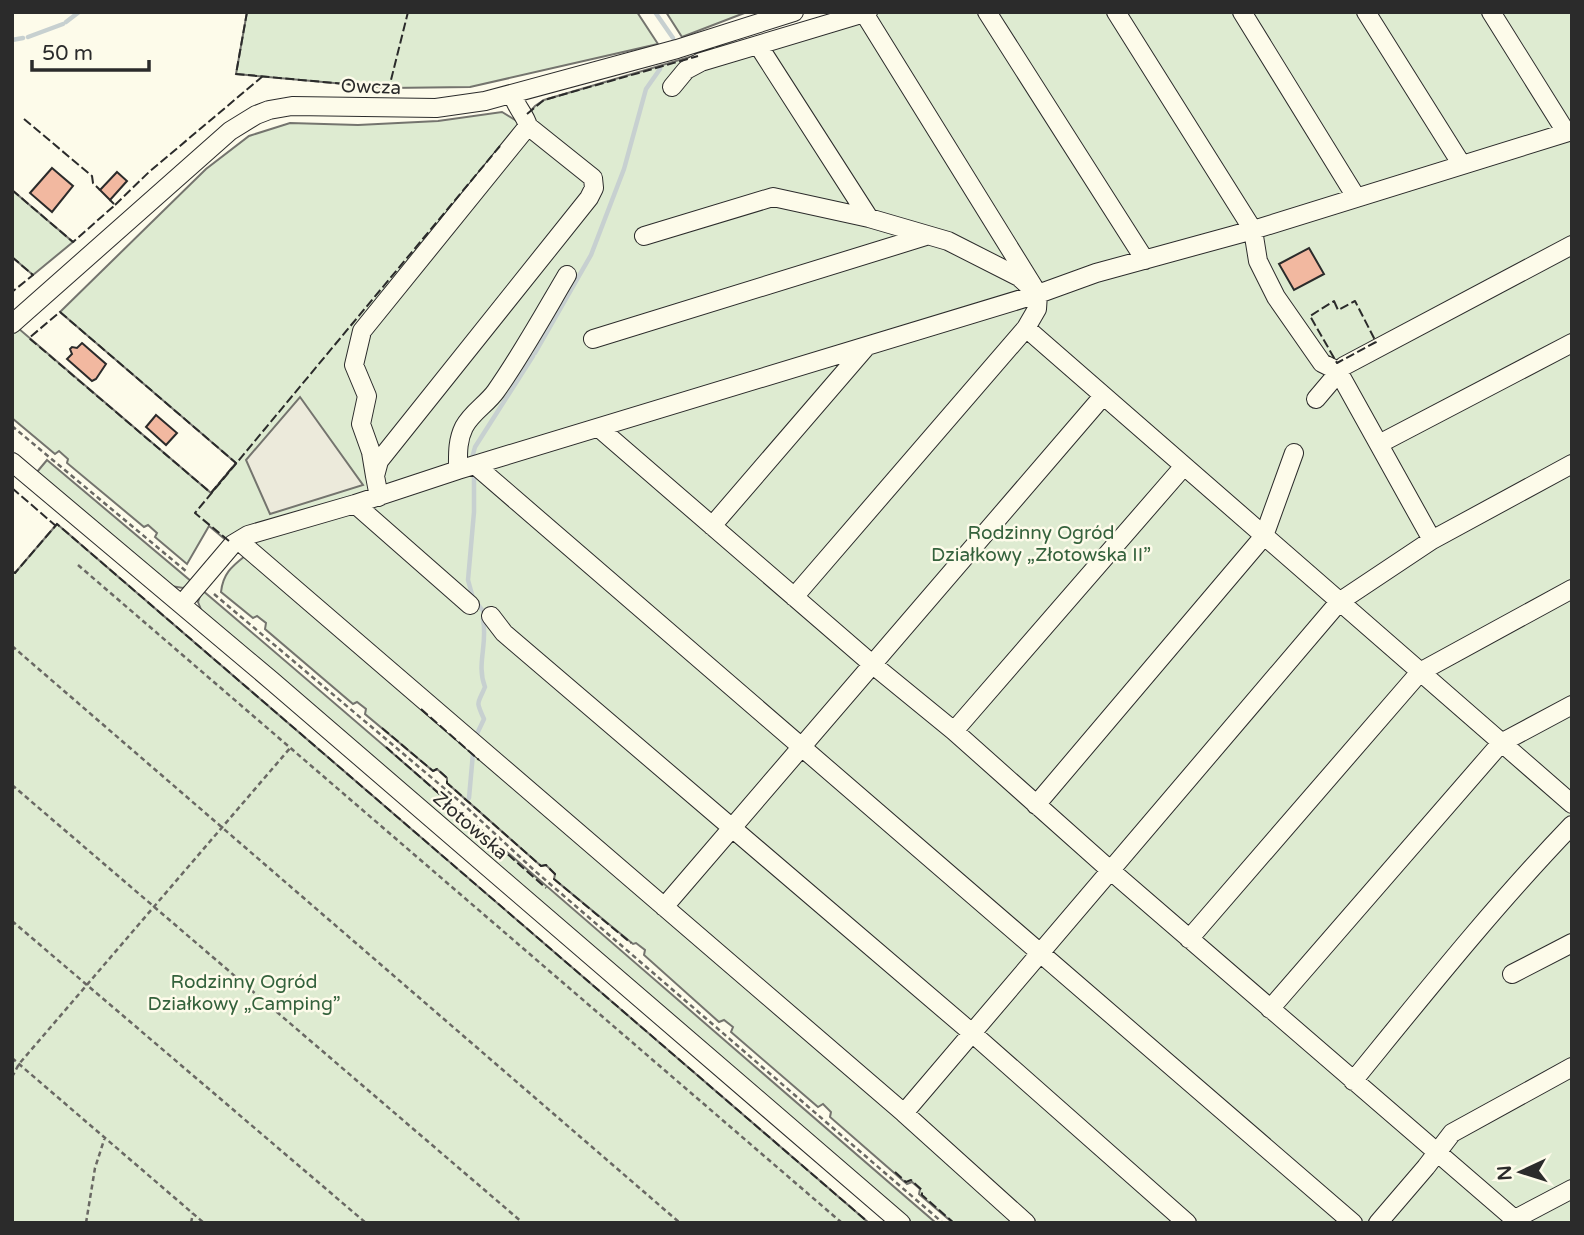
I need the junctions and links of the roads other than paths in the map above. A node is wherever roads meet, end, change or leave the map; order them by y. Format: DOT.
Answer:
graph roads {
  1 [pos="794,12"];
  2 [pos="987,12"];
  3 [pos="1116,12"];
  4 [pos="1242,12"];
  5 [pos="1366,12"];
  6 [pos="1491,12"];
  7 [pos="866,13"];
  8 [pos="758,45"];
  9 [pos="672,87"];
  10 [pos="513,95"];
  11 [pos="527,121"];
  12 [pos="1569,131"];
  13 [pos="1462,165"];
  14 [pos="1356,197"];
  15 [pos="869,218"];
  16 [pos="1254,230"];
  17 [pos="644,236"];
  18 [pos="926,236"];
  19 [pos="1572,245"];
  20 [pos="1145,260"];
  21 [pos="566,275"];
  22 [pos="1038,293"];
  23 [pos="12,324"];
  24 [pos="1026,328"];
  25 [pos="593,340"];
  26 [pos="1572,343"];
  27 [pos="867,346"];
  28 [pos="1338,371"];
  29 [pos="1103,396"];
  30 [pos="1316,399"];
  31 [pos="598,428"];
  32 [pos="1379,444"];
  33 [pos="1294,453"];
  34 [pos="12,462"];
  35 [pos="1572,464"];
  36 [pos="1184,466"];
  37 [pos="467,467"];
  38 [pos="375,476"];
  39 [pos="379,497"];
  40 [pos="355,505"];
  41 [pos="712,526"];
  42 [pos="1264,536"];
  43 [pos="1432,540"];
  44 [pos="236,543"];
  45 [pos="1572,589"];
  46 [pos="794,597"];
  47 [pos="1339,602"];
  48 [pos="182,604"];
  49 [pos="470,605"];
  50 [pos="491,616"];
  51 [pos="872,664"];
  52 [pos="1420,672"];
  53 [pos="1572,705"];
  54 [pos="954,731"];
  55 [pos="1501,743"];
  56 [pos="802,747"];
  57 [pos="1572,804"];
  58 [pos="1036,805"];
  59 [pos="1572,825"];
  60 [pos="732,829"];
  61 [pos="1110,870"];
  62 [pos="664,907"];
  63 [pos="1189,939"];
  64 [pos="1572,943"];
  65 [pos="1039,953"];
  66 [pos="1512,974"];
  67 [pos="1270,1009"];
  68 [pos="972,1032"];
  69 [pos="1572,1067"];
  70 [pos="1353,1081"];
  71 [pos="904,1114"];
  72 [pos="1437,1153"];
  73 [pos="1572,1189"];
  74 [pos="1517,1221"];
  75 [pos="901,1223"];
  76 [pos="1026,1223"];
  77 [pos="1187,1223"];
  78 [pos="1353,1223"];
  79 [pos="1378,1223"];
  1 -- 10 [label="street, Owcza"];
  2 -- 20 [label="street"];
  3 -- 16 [label="street"];
  4 -- 14 [label="street"];
  5 -- 13 [label="street"];
  6 -- 12 [label="street"];
  7 -- 8 [label="street"];
  7 -- 22 [label="street"];
  8 -- 9 [label="street"];
  8 -- 15 [label="street"];
  10 -- 11 [label="street"];
  10 -- 23 [label="street, Owcza"];
  11 -- 38 [label="street"];
  11 -- 38 [label="street"];
  12 -- 13 [label="street"];
  13 -- 14 [label="street"];
  14 -- 16 [label="street"];
  15 -- 17 [label="street"];
  15 -- 18 [label="street"];
  16 -- 20 [label="street"];
  16 -- 28 [label="street"];
  18 -- 22 [label="street"];
  18 -- 25 [label="street"];
  19 -- 28 [label="street"];
  20 -- 22 [label="street"];
  21 -- 37 [label="street"];
  22 -- 24 [label="street"];
  22 -- 27 [label="street"];
  24 -- 29 [label="street"];
  24 -- 46 [label="street"];
  26 -- 32 [label="street"];
  27 -- 31 [label="street"];
  27 -- 41 [label="street"];
  28 -- 30 [label="street"];
  28 -- 32 [label="street"];
  29 -- 36 [label="street"];
  29 -- 51 [label="street"];
  31 -- 37 [label="street"];
  31 -- 41 [label="street"];
  32 -- 43 [label="street"];
  33 -- 42 [label="street"];
  34 -- 48 [label="street, Złotowska"];
  35 -- 43 [label="street"];
  36 -- 42 [label="street"];
  36 -- 54 [label="street"];
  37 -- 39 [label="street"];
  37 -- 56 [label="street"];
  38 -- 39 [label="street"];
  39 -- 40 [label="street"];
  40 -- 44 [label="street"];
  40 -- 49 [label="street"];
  41 -- 46 [label="street"];
  42 -- 47 [label="street"];
  42 -- 58 [label="street"];
  43 -- 47 [label="street"];
  44 -- 48 [label="street"];
  44 -- 62 [label="street"];
  45 -- 52 [label="street"];
  46 -- 51 [label="street"];
  47 -- 52 [label="street"];
  47 -- 61 [label="street"];
  48 -- 75 [label="street, Złotowska"];
  50 -- 60 [label="street"];
  51 -- 54 [label="street"];
  51 -- 56 [label="street"];
  52 -- 55 [label="street"];
  52 -- 63 [label="street"];
  53 -- 55 [label="street"];
  54 -- 58 [label="street"];
  55 -- 57 [label="street"];
  55 -- 67 [label="street"];
  56 -- 60 [label="street"];
  56 -- 65 [label="street"];
  58 -- 61 [label="street"];
  59 -- 70 [label="street"];
  60 -- 62 [label="street"];
  60 -- 68 [label="street"];
  61 -- 63 [label="street"];
  61 -- 65 [label="street"];
  62 -- 71 [label="street"];
  63 -- 67 [label="street"];
  64 -- 66 [label="street"];
  65 -- 68 [label="street"];
  65 -- 78 [label="street"];
  67 -- 70 [label="street"];
  68 -- 71 [label="street"];
  68 -- 77 [label="street"];
  69 -- 72 [label="street"];
  70 -- 72 [label="street"];
  71 -- 76 [label="street"];
  72 -- 74 [label="street"];
  72 -- 79 [label="street"];
  73 -- 74 [label="street"];
}
